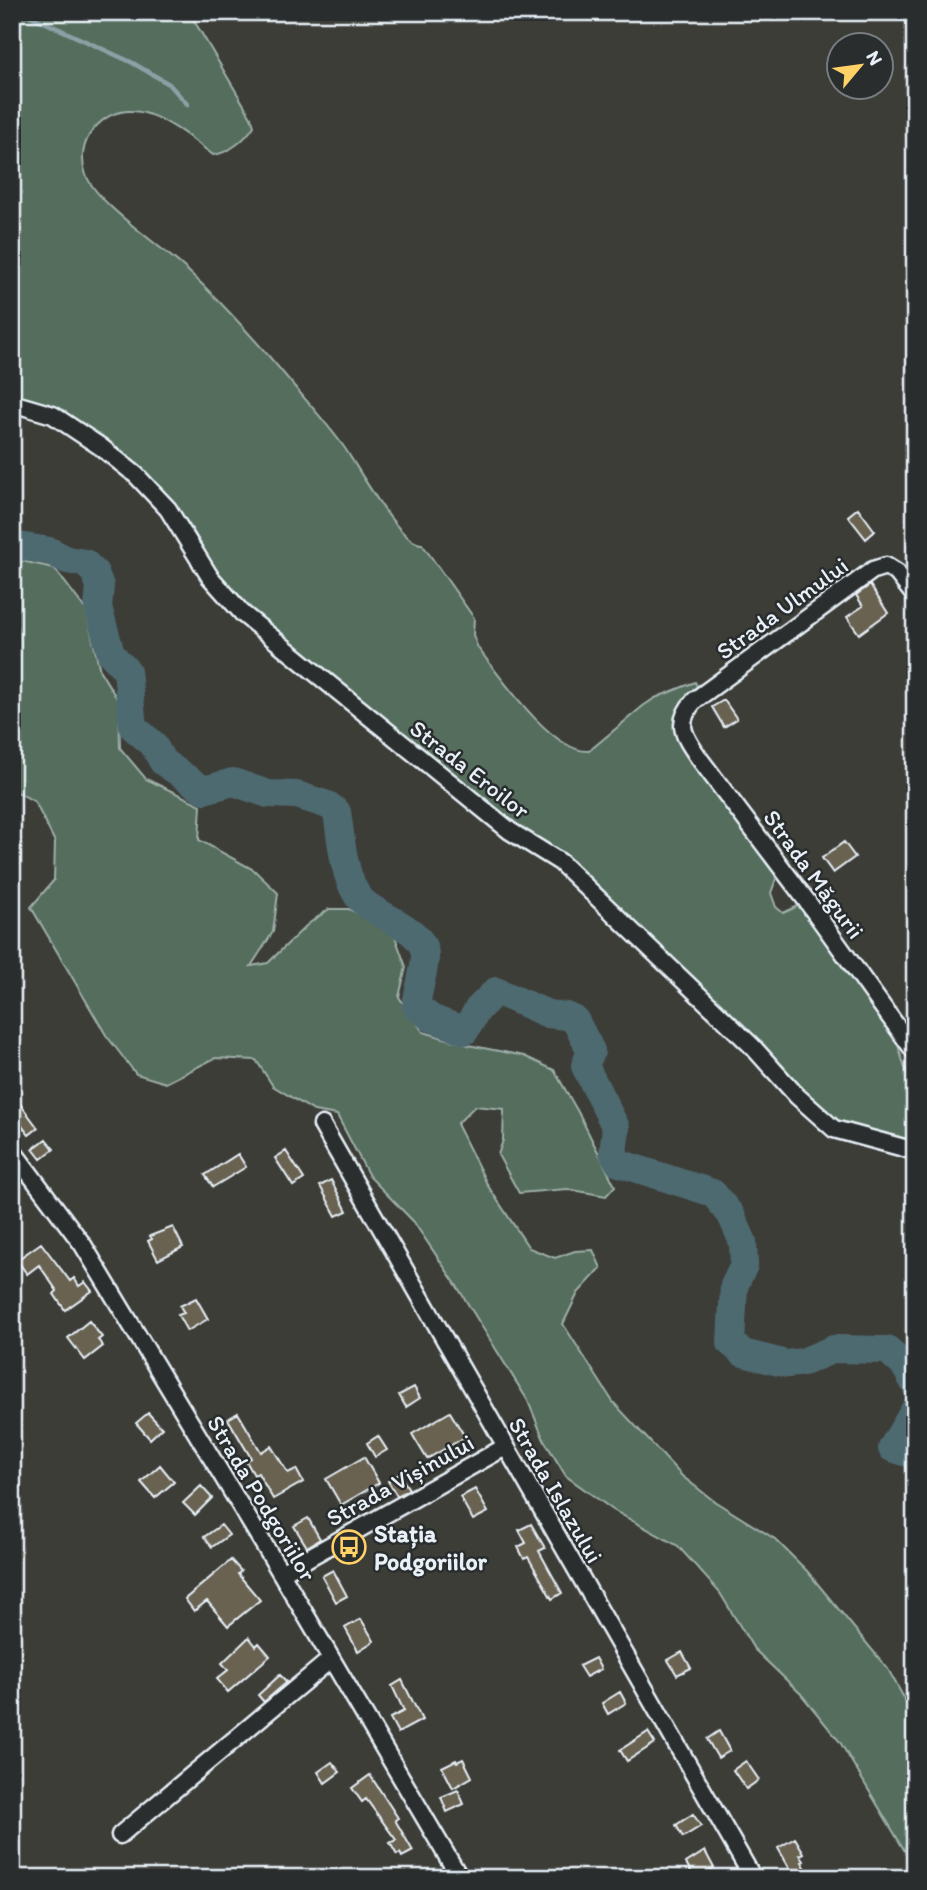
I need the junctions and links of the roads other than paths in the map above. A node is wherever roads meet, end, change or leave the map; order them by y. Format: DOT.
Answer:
graph roads {
  1 [pos="12,403"];
  2 [pos="915,596"];
  3 [pos="683,722"];
  4 [pos="915,1052"];
  5 [pos="322,1125"];
  6 [pos="12,1150"];
  7 [pos="915,1151"];
  8 [pos="505,1447"];
  9 [pos="281,1573"];
  10 [pos="331,1659"];
  11 [pos="120,1835"];
  12 [pos="460,1878"];
  13 [pos="753,1878"];
  1 -- 7 [label="street, Strada Eroilor"];
  2 -- 3 [label="street, Strada Ulmului"];
  3 -- 4 [label="street, Strada Măgurii"];
  5 -- 8 [label="street, Strada Islazului"];
  6 -- 9 [label="street, Strada Podgoriilor"];
  8 -- 9 [label="street, Strada Vișinului"];
  8 -- 13 [label="street, Strada Islazului"];
  9 -- 10 [label="street, Strada Podgoriilor"];
  10 -- 11 [label="street"];
  10 -- 12 [label="street, Strada Podgoriilor"];
}
